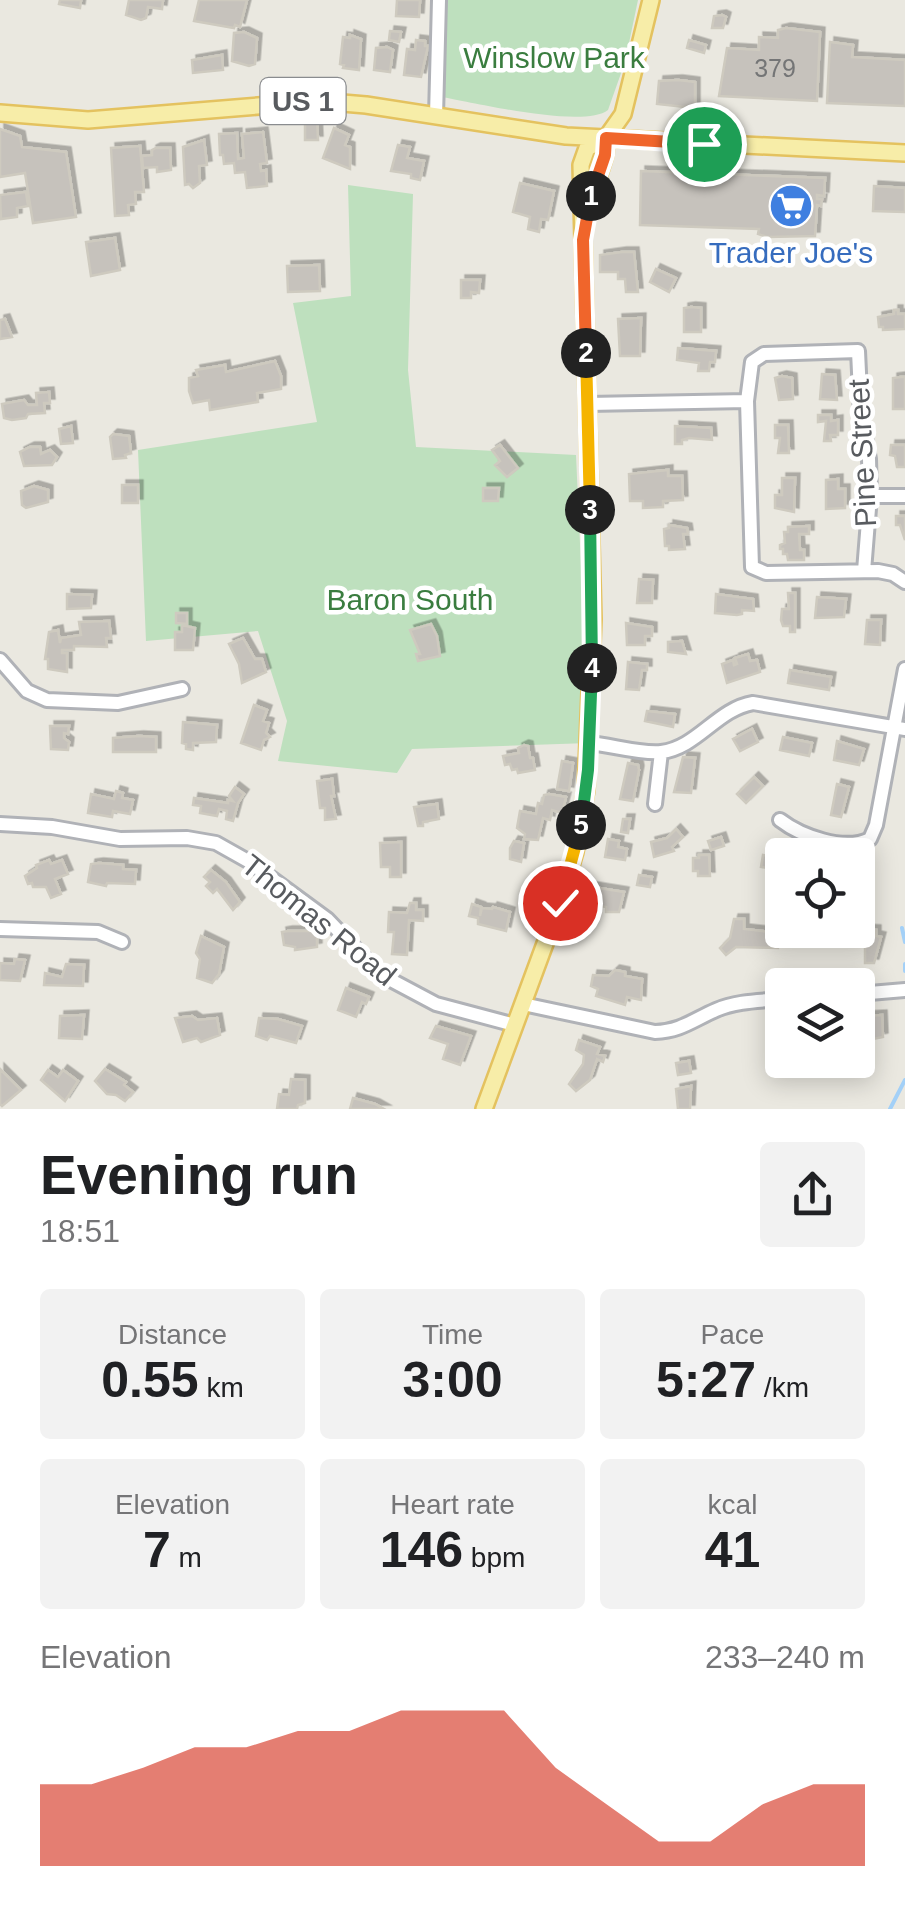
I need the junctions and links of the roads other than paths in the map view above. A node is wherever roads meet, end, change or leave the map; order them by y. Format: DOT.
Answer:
graph roads {
  1 [pos="440,0"];
  2 [pos="651,0"];
  3 [pos="0,112"];
  4 [pos="436,116"];
  5 [pos="606,138"];
  6 [pos="905,153"];
  7 [pos="747,401"];
  8 [pos="588,404"];
  9 [pos="870,496"];
  10 [pos="905,496"];
  11 [pos="864,571"];
  12 [pos="905,582"];
  13 [pos="0,660"];
  14 [pos="905,669"];
  15 [pos="182,689"];
  16 [pos="900,728"];
  17 [pos="589,743"];
  18 [pos="661,752"];
  19 [pos="655,804"];
  20 [pos="780,820"];
  21 [pos="0,824"];
  22 [pos="0,929"];
  23 [pos="122,942"];
  24 [pos="905,990"];
  25 [pos="875,993"];
  26 [pos="765,1000"];
  27 [pos="523,1004"];
  28 [pos="515,1025"];
  29 [pos="484,1109"];
  1 -- 4 [label="street"];
  2 -- 5 [label="main road"];
  3 -- 4 [label="main road, US 1"];
  4 -- 5 [label="main road, US 1"];
  5 -- 6 [label="main road, US 1"];
  5 -- 8 [label="main road"];
  7 -- 8 [label="street"];
  7 -- 9 [label="street, Pine Street"];
  7 -- 11 [label="street"];
  8 -- 17 [label="main road"];
  9 -- 10 [label="street"];
  9 -- 11 [label="street, Pine Street"];
  11 -- 12 [label="street, Pine Street"];
  13 -- 15 [label="street"];
  14 -- 16 [label="street"];
  16 -- 18 [label="street"];
  16 -- 20 [label="street"];
  17 -- 18 [label="street"];
  17 -- 27 [label="main road"];
  18 -- 19 [label="street"];
  21 -- 28 [label="street, Thomas Road"];
  22 -- 23 [label="street"];
  24 -- 25 [label="street"];
  26 -- 27 [label="street"];
  27 -- 28 [label="main road"];
  28 -- 29 [label="main road"];
}
